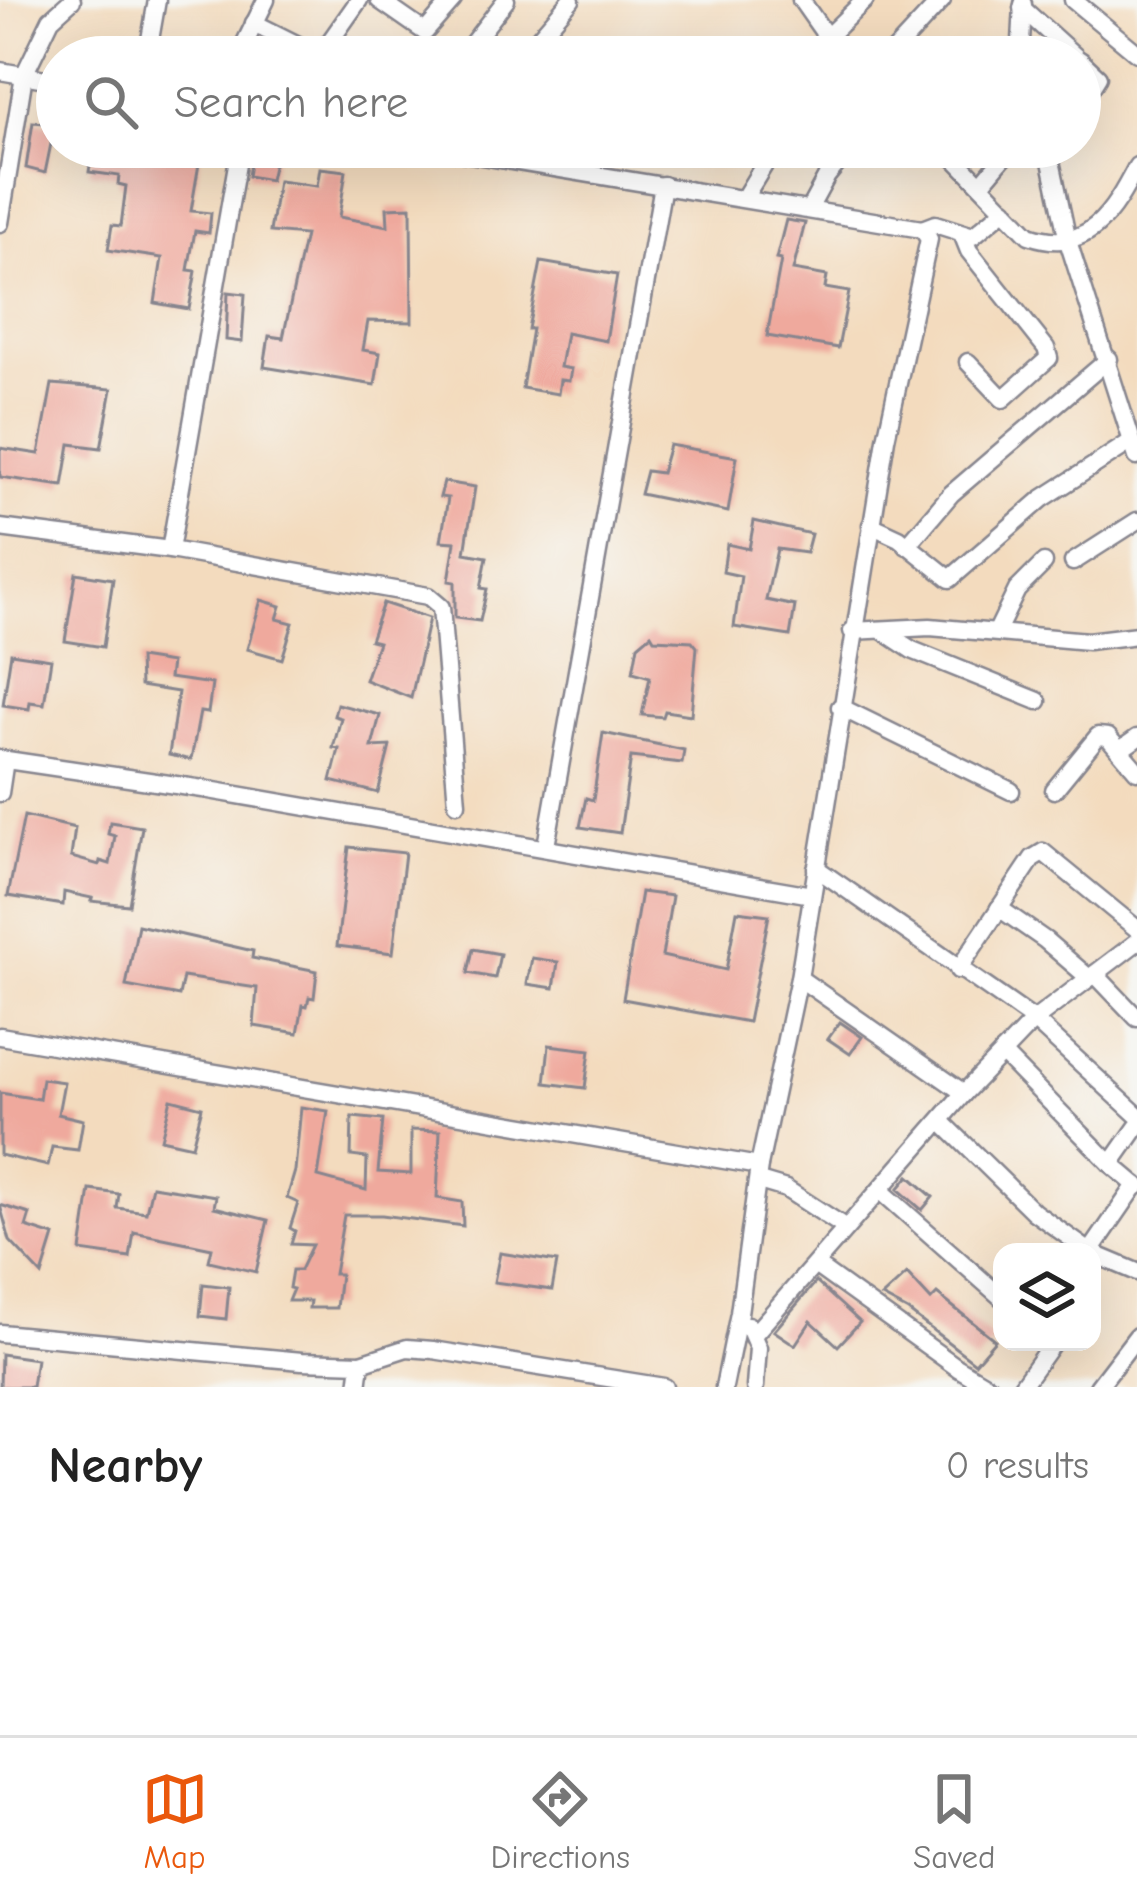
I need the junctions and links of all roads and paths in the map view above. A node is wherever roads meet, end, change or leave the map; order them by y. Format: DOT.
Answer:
graph roads {
  1 [pos="72,0"];
  2 [pos="157,0"];
  3 [pos="266,0"];
  4 [pos="359,0"];
  5 [pos="379,0"];
  6 [pos="453,0"];
  7 [pos="571,0"];
  8 [pos="801,0"];
  9 [pos="866,0"];
  10 [pos="942,0"];
  11 [pos="1073,0"];
  12 [pos="496,3"];
  13 [pos="1023,4"];
  14 [pos="254,23"];
  15 [pos="43,36"];
  16 [pos="151,36"];
  17 [pos="248,36"];
  18 [pos="280,36"];
  19 [pos="334,36"];
  20 [pos="475,36"];
  21 [pos="540,36"];
  22 [pos="823,36"];
  23 [pos="828,36"];
  24 [pos="909,36"];
  25 [pos="1023,36"];
  26 [pos="1055,36"];
  27 [pos="36,51"];
  28 [pos="1137,53"];
  29 [pos="0,71"];
  30 [pos="24,75"];
  31 [pos="36,77"];
  32 [pos="1137,166"];
  33 [pos="236,168"];
  34 [pos="573,168"];
  35 [pos="763,168"];
  36 [pos="834,168"];
  37 [pos="966,168"];
  38 [pos="994,168"];
  39 [pos="1053,168"];
  40 [pos="982,183"];
  41 [pos="663,184"];
  42 [pos="744,197"];
  43 [pos="1130,199"];
  44 [pos="809,209"];
  45 [pos="1006,209"];
  46 [pos="0,223"];
  47 [pos="922,229"];
  48 [pos="963,236"];
  49 [pos="1068,241"];
  50 [pos="1109,359"];
  51 [pos="968,362"];
  52 [pos="1137,398"];
  53 [pos="1124,416"];
  54 [pos="1134,449"];
  55 [pos="1137,520"];
  56 [pos="871,525"];
  57 [pos="0,528"];
  58 [pos="907,546"];
  59 [pos="170,550"];
  60 [pos="1073,562"];
  61 [pos="1044,563"];
  62 [pos="882,630"];
  63 [pos="852,631"];
  64 [pos="997,631"];
  65 [pos="1137,634"];
  66 [pos="1038,701"];
  67 [pos="840,707"];
  68 [pos="1137,738"];
  69 [pos="1120,750"];
  70 [pos="3,760"];
  71 [pos="1137,771"];
  72 [pos="1054,790"];
  73 [pos="1011,791"];
  74 [pos="0,793"];
  75 [pos="457,803"];
  76 [pos="546,846"];
  77 [pos="817,868"];
  78 [pos="812,895"];
  79 [pos="998,908"];
  80 [pos="1137,929"];
  81 [pos="1137,942"];
  82 [pos="958,970"];
  83 [pos="1092,976"];
  84 [pos="800,978"];
  85 [pos="1137,1018"];
  86 [pos="1034,1020"];
  87 [pos="0,1036"];
  88 [pos="1002,1053"];
  89 [pos="964,1094"];
  90 [pos="1137,1115"];
  91 [pos="941,1121"];
  92 [pos="1137,1127"];
  93 [pos="1111,1164"];
  94 [pos="759,1174"];
  95 [pos="1137,1185"];
  96 [pos="880,1190"];
  97 [pos="846,1228"];
  98 [pos="1077,1243"];
  99 [pos="1096,1243"];
  100 [pos="1101,1257"];
  101 [pos="815,1265"];
  102 [pos="1137,1272"];
  103 [pos="993,1290"];
  104 [pos="739,1313"];
  105 [pos="755,1333"];
  106 [pos="0,1334"];
  107 [pos="1137,1336"];
  108 [pos="1047,1351"];
  109 [pos="362,1363"];
  110 [pos="987,1386"];
  111 [pos="358,1387"];
  112 [pos="664,1387"];
  113 [pos="724,1387"];
  114 [pos="755,1387"];
  115 [pos="1021,1387"];
  116 [pos="1098,1387"];
  1 -- 15 [label="street"];
  2 -- 16 [label="street"];
  3 -- 14 [label="street"];
  4 -- 19 [label="street"];
  5 -- 6 [label="street"];
  7 -- 21 [label="street"];
  8 -- 22 [label="street"];
  9 -- 23 [label="street"];
  10 -- 24 [label="street"];
  11 -- 28 [label="street"];
  12 -- 20 [label="street"];
  13 -- 25 [label="street"];
  13 -- 26 [label="street"];
  14 -- 17 [label="street"];
  14 -- 18 [label="street"];
  27 -- 30 [label="street"];
  29 -- 30 [label="street"];
  30 -- 31 [label="street"];
  30 -- 46 [label="street"];
  32 -- 43 [label="street"];
  33 -- 59 [label="street"];
  34 -- 41 [label="street"];
  35 -- 42 [label="street"];
  36 -- 44 [label="street"];
  37 -- 40 [label="street"];
  38 -- 40 [label="street"];
  39 -- 49 [label="street"];
  40 -- 45 [label="street"];
  41 -- 42 [label="street"];
  41 -- 76 [label="street"];
  42 -- 44 [label="street"];
  43 -- 49 [label="street"];
  44 -- 47 [label="street"];
  45 -- 48 [label="street"];
  45 -- 49 [label="street"];
  47 -- 48 [label="street"];
  47 -- 56 [label="street"];
  48 -- 51 [label="street"];
  49 -- 50 [label="street"];
  50 -- 53 [label="street"];
  50 -- 58 [label="street"];
  52 -- 53 [label="street"];
  53 -- 54 [label="street"];
  54 -- 58 [label="street"];
  55 -- 60 [label="street"];
  56 -- 58 [label="street"];
  56 -- 63 [label="street"];
  57 -- 59 [label="street"];
  59 -- 75 [label="street"];
  61 -- 64 [label="street"];
  62 -- 63 [label="street"];
  62 -- 64 [label="street"];
  62 -- 66 [label="street"];
  63 -- 67 [label="street"];
  64 -- 65 [label="street"];
  67 -- 73 [label="street"];
  67 -- 77 [label="street"];
  68 -- 69 [label="street"];
  69 -- 71 [label="street"];
  69 -- 72 [label="street"];
  70 -- 74 [label="street"];
  70 -- 76 [label="street"];
  76 -- 78 [label="street"];
  77 -- 78 [label="street"];
  77 -- 82 [label="street"];
  78 -- 84 [label="street"];
  79 -- 80 [label="street"];
  79 -- 82 [label="street"];
  79 -- 83 [label="street"];
  81 -- 83 [label="street"];
  82 -- 86 [label="street"];
  83 -- 85 [label="street"];
  83 -- 86 [label="street"];
  84 -- 89 [label="street"];
  84 -- 94 [label="street"];
  86 -- 88 [label="street"];
  86 -- 90 [label="street"];
  87 -- 94 [label="street"];
  88 -- 89 [label="street"];
  88 -- 93 [label="street"];
  89 -- 91 [label="street"];
  91 -- 96 [label="street"];
  91 -- 98 [label="street"];
  92 -- 93 [label="street"];
  93 -- 95 [label="street"];
  94 -- 97 [label="street"];
  94 -- 104 [label="street"];
  95 -- 99 [label="street"];
  96 -- 97 [label="street"];
  96 -- 103 [label="street"];
  97 -- 101 [label="street"];
  100 -- 102 [label="street"];
  101 -- 105 [label="street"];
  101 -- 110 [label="street"];
  104 -- 105 [label="street"];
  104 -- 113 [label="street"];
  105 -- 114 [label="street"];
  106 -- 109 [label="street"];
  107 -- 116 [label="street"];
  108 -- 115 [label="street"];
  109 -- 111 [label="street"];
  109 -- 112 [label="street"];
}
